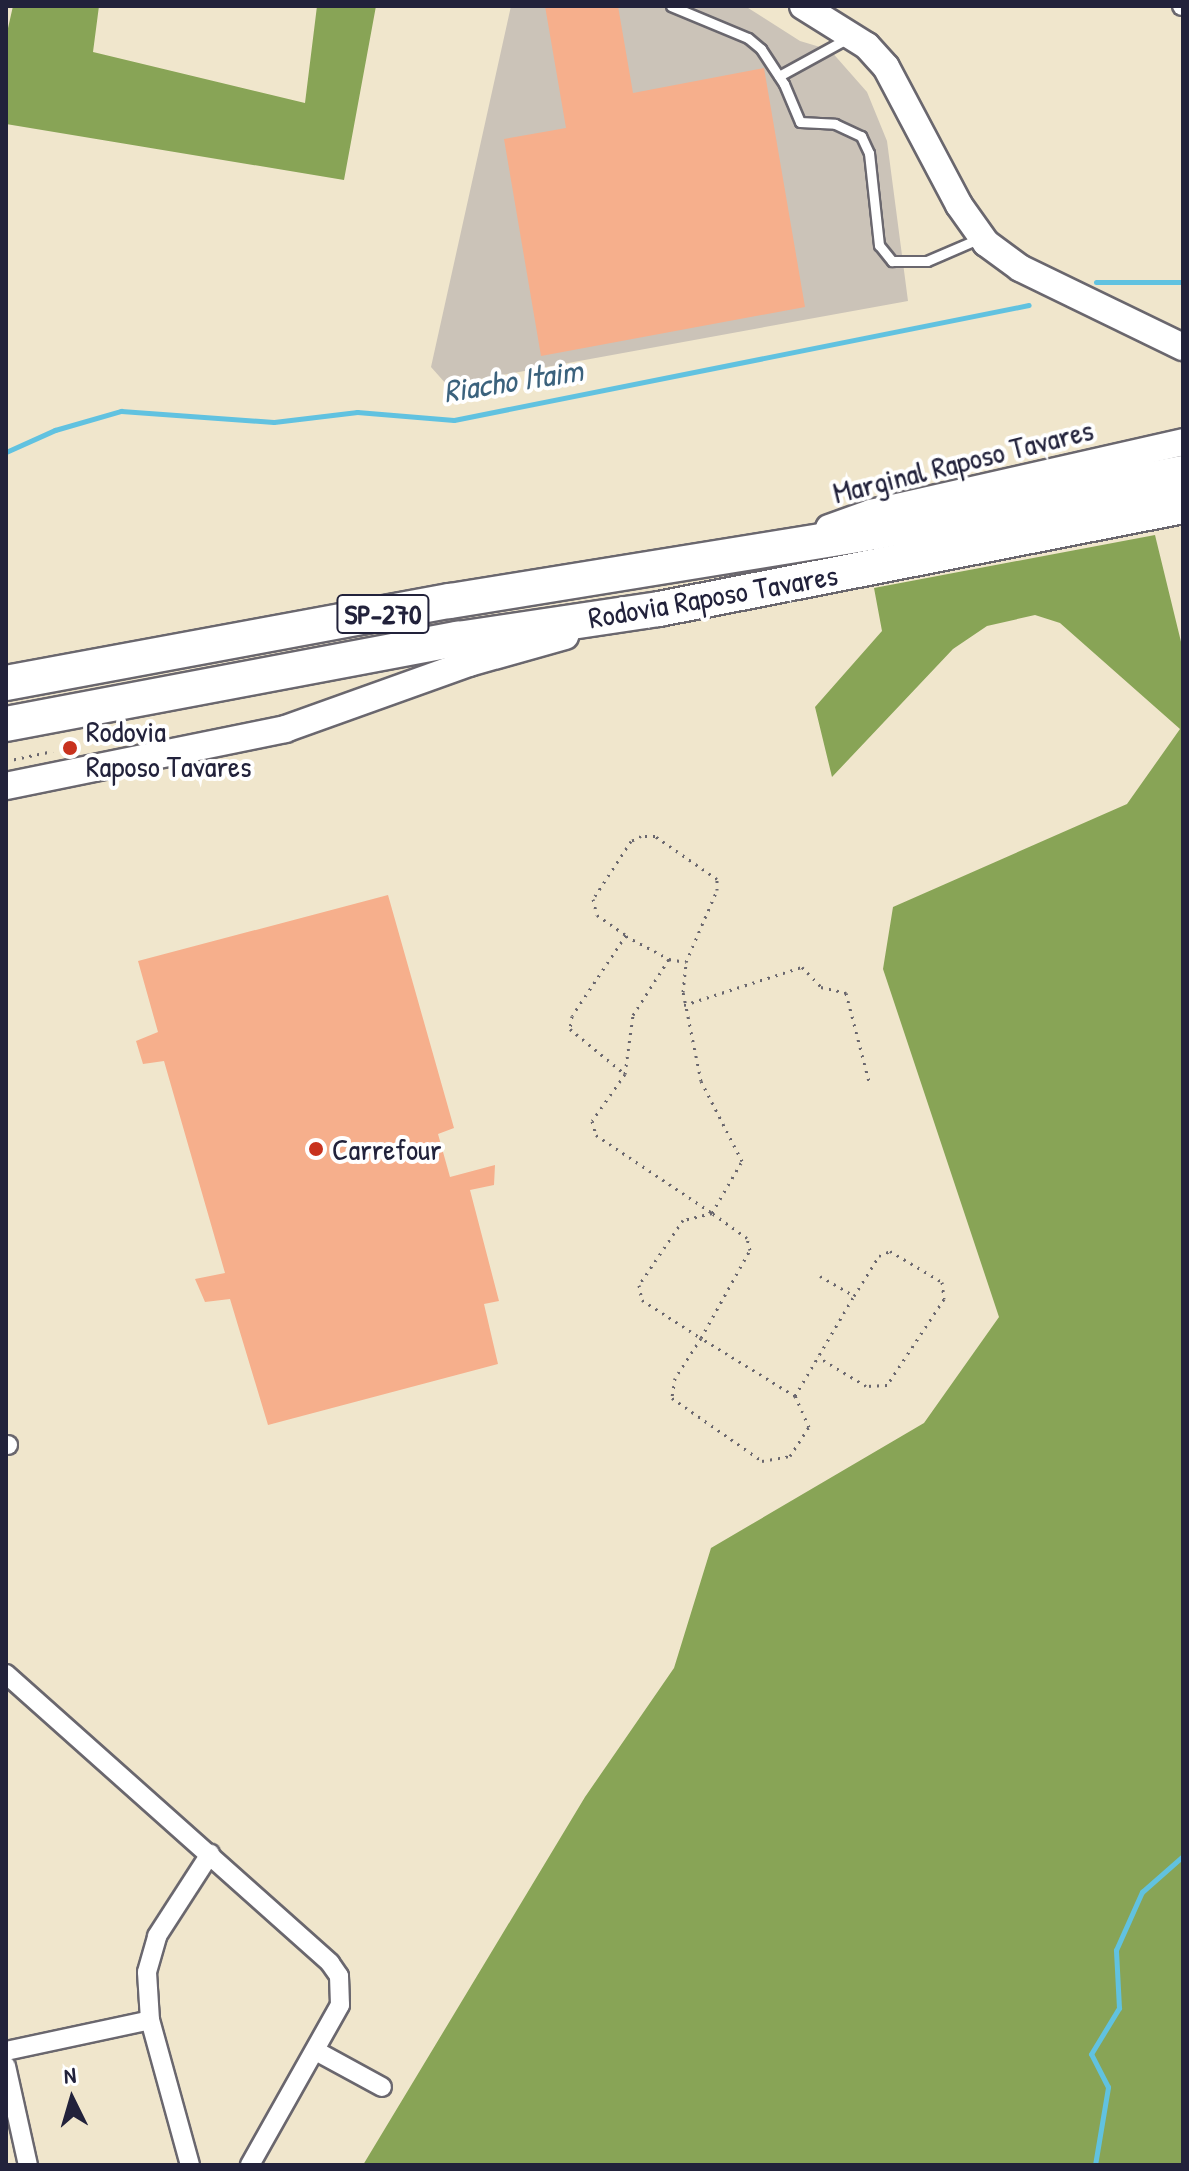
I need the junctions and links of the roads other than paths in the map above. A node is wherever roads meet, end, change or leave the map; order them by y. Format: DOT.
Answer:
graph roads {
  1 [pos="671,6"];
  2 [pos="803,6"];
  3 [pos="851,36"];
  4 [pos="779,76"];
  5 [pos="981,238"];
  6 [pos="1183,347"];
  7 [pos="1183,442"];
  8 [pos="1183,473"];
  9 [pos="1183,506"];
  10 [pos="761,551"];
  11 [pos="659,609"];
  12 [pos="6,683"];
  13 [pos="6,724"];
  14 [pos="6,786"];
  15 [pos="6,1674"];
  16 [pos="210,1854"];
  17 [pos="150,2020"];
  18 [pos="6,2051"];
  19 [pos="316,2051"];
  20 [pos="6,2066"];
  21 [pos="382,2087"];
  22 [pos="28,2165"];
  23 [pos="190,2165"];
  24 [pos="250,2165"];
  1 -- 4 [label="lane"];
  2 -- 3 [label="main road"];
  3 -- 4 [label="lane"];
  3 -- 5 [label="main road"];
  4 -- 5 [label="lane"];
  5 -- 6 [label="main road"];
  7 -- 10 [label="main road, Marginal Raposo Tavares"];
  8 -- 10 [label="highway, Rodovia Raposo Tavares / SP-270"];
  9 -- 11 [label="highway, Rodovia Raposo Tavares / SP-270"];
  10 -- 12 [label="highway, Rodovia Raposo Tavares / SP-270"];
  11 -- 13 [label="highway, Rodovia Raposo Tavares / SP-270"];
  11 -- 14 [label="main road"];
  15 -- 16 [label="street"];
  16 -- 17 [label="street"];
  16 -- 19 [label="street"];
  17 -- 18 [label="street"];
  17 -- 23 [label="street"];
  19 -- 21 [label="street"];
  19 -- 24 [label="street"];
  20 -- 22 [label="street"];
}
